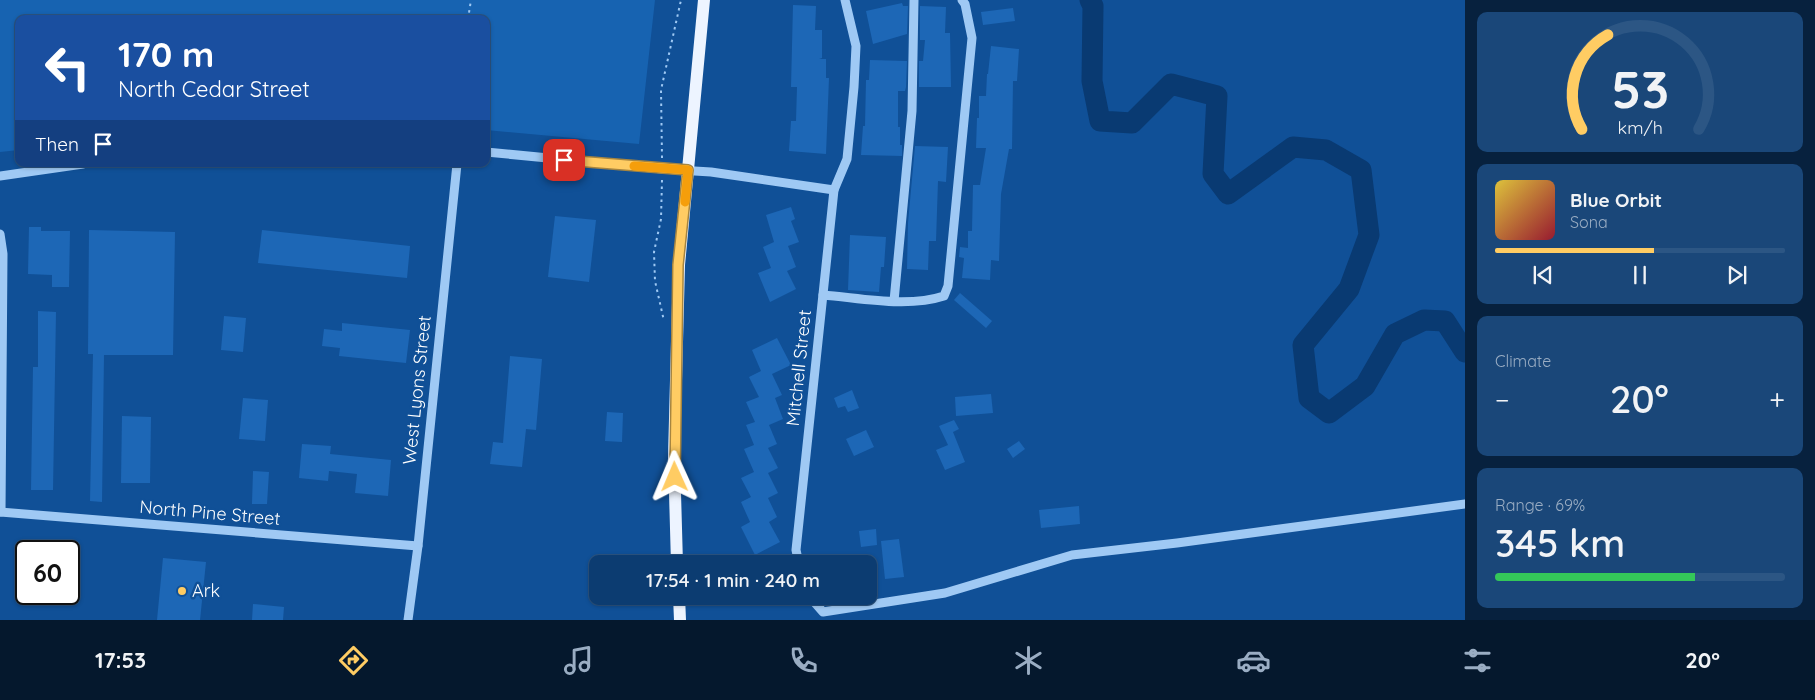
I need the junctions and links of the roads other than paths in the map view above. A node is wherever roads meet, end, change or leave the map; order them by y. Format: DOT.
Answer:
graph roads {
  1 [pos="704,0"];
  2 [pos="845,0"];
  3 [pos="914,0"];
  4 [pos="962,0"];
  5 [pos="490,152"];
  6 [pos="62,167"];
  7 [pos="457,167"];
  8 [pos="688,170"];
  9 [pos="0,176"];
  10 [pos="834,190"];
  11 [pos="0,234"];
  12 [pos="823,295"];
  13 [pos="894,301"];
  14 [pos="1465,504"];
  15 [pos="0,512"];
  16 [pos="418,546"];
  17 [pos="677,555"];
  18 [pos="797,555"];
  19 [pos="877,604"];
  20 [pos="679,605"];
  21 [pos="817,605"];
  22 [pos="868,605"];
  23 [pos="408,620"];
  24 [pos="680,620"];
  1 -- 8 [label="main road"];
  2 -- 10 [label="street, Mitchell Street"];
  3 -- 13 [label="street"];
  4 -- 13 [label="street"];
  5 -- 8 [label="street"];
  6 -- 9 [label="street"];
  7 -- 16 [label="street, West Lyons Street"];
  8 -- 10 [label="street"];
  8 -- 17 [label="main road"];
  10 -- 12 [label="street, Mitchell Street"];
  11 -- 15 [label="street"];
  12 -- 13 [label="street"];
  12 -- 18 [label="street, Mitchell Street"];
  14 -- 19 [label="street"];
  15 -- 16 [label="street, North Pine Street"];
  16 -- 23 [label="street, West Lyons Street"];
  20 -- 24 [label="main road"];
  21 -- 22 [label="street"];
}
